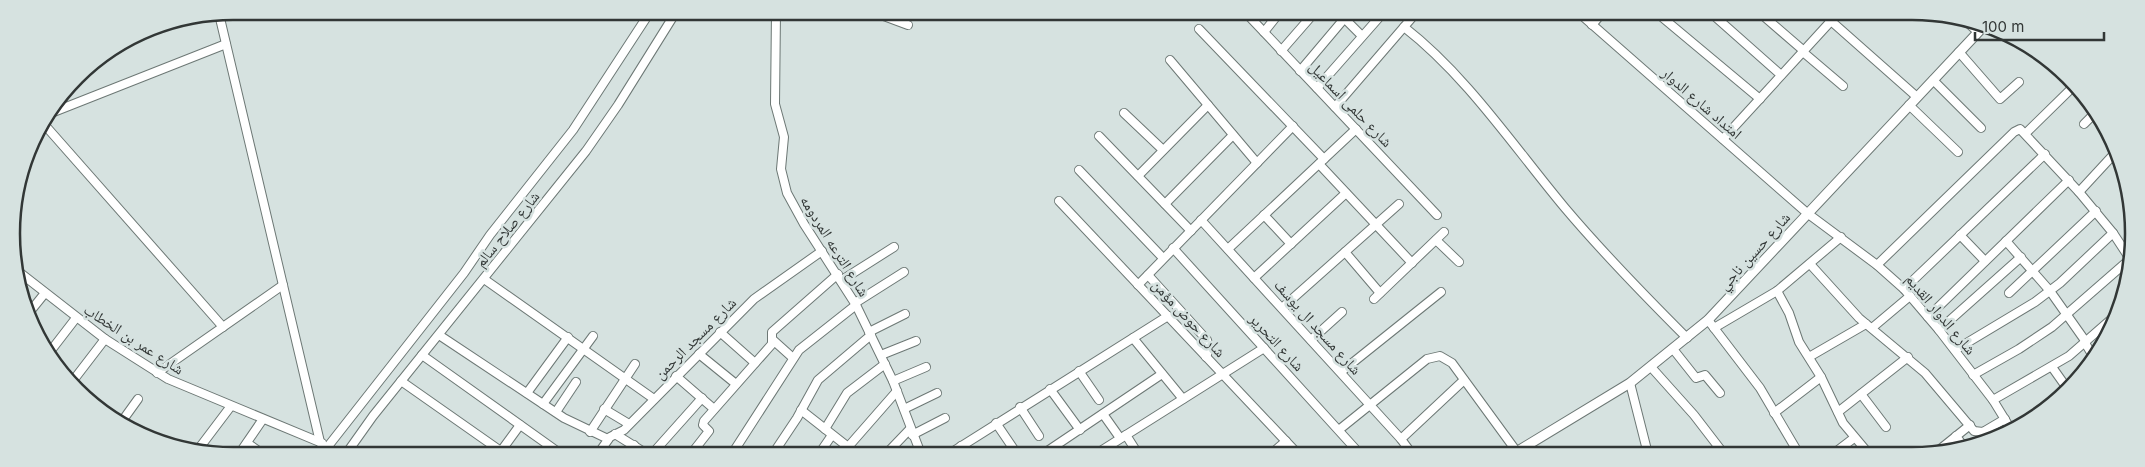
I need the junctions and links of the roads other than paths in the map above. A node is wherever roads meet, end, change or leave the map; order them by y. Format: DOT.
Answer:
graph roads {
  1 [pos="220,20"];
  2 [pos="645,20"];
  3 [pos="671,20"];
  4 [pos="776,20"];
  5 [pos="901,20"];
  6 [pos="1253,20"];
  7 [pos="1274,20"];
  8 [pos="1308,20"];
  9 [pos="1339,20"];
  10 [pos="1349,20"];
  11 [pos="1376,20"];
  12 [pos="1410,20"];
  13 [pos="1587,20"];
  14 [pos="1596,20"];
  15 [pos="1665,20"];
  16 [pos="1718,20"];
  17 [pos="1768,20"];
  18 [pos="1831,21"];
  19 [pos="908,25"];
  20 [pos="1592,25"];
  21 [pos="1404,27"];
  22 [pos="1199,29"];
  23 [pos="1979,31"];
  24 [pos="1264,32"];
  25 [pos="1362,36"];
  26 [pos="226,44"];
  27 [pos="1281,51"];
  28 [pos="1803,52"];
  29 [pos="1960,52"];
  30 [pos="1170,60"];
  31 [pos="1300,71"];
  32 [pos="1781,75"];
  33 [pos="1933,80"];
  34 [pos="2019,82"];
  35 [pos="1843,86"];
  36 [pos="1317,88"];
  37 [pos="2069,90"];
  38 [pos="1917,97"];
  39 [pos="1760,98"];
  40 [pos="1208,105"];
  41 [pos="1909,105"];
  42 [pos="1335,107"];
  43 [pos="61,109"];
  44 [pos="1124,113"];
  45 [pos="2090,118"];
  46 [pos="2084,124"];
  47 [pos="1293,126"];
  48 [pos="1981,128"];
  49 [pos="48,129"];
  50 [pos="1356,129"];
  51 [pos="2026,133"];
  52 [pos="1233,135"];
  53 [pos="1099,136"];
  54 [pos="1723,139"];
  55 [pos="1163,150"];
  56 [pos="1958,152"];
  57 [pos="2045,154"];
  58 [pos="2111,157"];
  59 [pos="1322,162"];
  60 [pos="1257,163"];
  61 [pos="1080,170"];
  62 [pos="1138,176"];
  63 [pos="2069,180"];
  64 [pos="2079,192"];
  65 [pos="1346,193"];
  66 [pos="1059,201"];
  67 [pos="1165,204"];
  68 [pos="1399,204"];
  69 [pos="2096,211"];
  70 [pos="1807,214"];
  71 [pos="1264,215"];
  72 [pos="1437,215"];
  73 [pos="1201,220"];
  74 [pos="1376,225"];
  75 [pos="1191,231"];
  76 [pos="1444,232"];
  77 [pos="2113,234"];
  78 [pos="1960,235"];
  79 [pos="1840,238"];
  80 [pos="1436,240"];
  81 [pos="2006,241"];
  82 [pos="1291,244"];
  83 [pos="894,247"];
  84 [pos="1173,248"];
  85 [pos="1228,248"];
  86 [pos="822,251"];
  87 [pos="2124,251"];
  88 [pos="1346,252"];
  89 [pos="2021,257"];
  90 [pos="1164,258"];
  91 [pos="1985,261"];
  92 [pos="1459,262"];
  93 [pos="1412,263"];
  94 [pos="1810,264"];
  95 [pos="1877,265"];
  96 [pos="2122,268"];
  97 [pos="2033,271"];
  98 [pos="904,272"];
  99 [pos="1148,275"];
  100 [pos="24,276"];
  101 [pos="840,277"];
  102 [pos="1254,278"];
  103 [pos="484,279"];
  104 [pos="283,285"];
  105 [pos="1138,285"];
  106 [pos="1904,289"];
  107 [pos="1777,291"];
  108 [pos="2050,291"];
  109 [pos="1441,292"];
  110 [pos="45,293"];
  111 [pos="1380,293"];
  112 [pos="2009,293"];
  113 [pos="1910,296"];
  114 [pos="1374,299"];
  115 [pos="856,304"];
  116 [pos="33,308"];
  117 [pos="1282,308"];
  118 [pos="1342,312"];
  119 [pos="905,314"];
  120 [pos="2067,314"];
  121 [pos="1168,316"];
  122 [pos="1928,317"];
  123 [pos="76,318"];
  124 [pos="1711,324"];
  125 [pos="1869,326"];
  126 [pos="2104,326"];
  127 [pos="223,327"];
  128 [pos="1939,330"];
  129 [pos="720,332"];
  130 [pos="870,333"];
  131 [pos="439,335"];
  132 [pos="593,336"];
  133 [pos="568,337"];
  134 [pos="1133,338"];
  135 [pos="1687,338"];
  136 [pos="105,339"];
  137 [pos="773,340"];
  138 [pos="1311,340"];
  139 [pos="916,341"];
  140 [pos="2086,342"];
  141 [pos="53,347"];
  142 [pos="584,348"];
  143 [pos="1264,348"];
  144 [pos="1673,349"];
  145 [pos="1955,350"];
  146 [pos="2090,350"];
  147 [pos="699,354"];
  148 [pos="422,355"];
  149 [pos="881,355"];
  150 [pos="1206,357"];
  151 [pos="1809,357"];
  152 [pos="1908,357"];
  153 [pos="793,358"];
  154 [pos="755,363"];
  155 [pos="635,364"];
  156 [pos="885,364"];
  157 [pos="926,367"];
  158 [pos="1651,367"];
  159 [pos="2052,367"];
  160 [pos="1079,371"];
  161 [pos="1341,372"];
  162 [pos="157,374"];
  163 [pos="1162,374"];
  164 [pos="1223,374"];
  165 [pos="1973,375"];
  166 [pos="676,376"];
  167 [pos="76,377"];
  168 [pos="626,377"];
  169 [pos="1822,377"];
  170 [pos="1464,380"];
  171 [pos="401,381"];
  172 [pos="893,381"];
  173 [pos="576,382"];
  174 [pos="1630,383"];
  175 [pos="2063,383"];
  176 [pos="736,384"];
  177 [pos="1050,389"];
  178 [pos="897,392"];
  179 [pos="1720,392"];
  180 [pos="527,393"];
  181 [pos="937,393"];
  182 [pos="1861,394"];
  183 [pos="654,398"];
  184 [pos="702,398"];
  185 [pos="138,399"];
  186 [pos="1183,399"];
  187 [pos="1099,400"];
  188 [pos="1993,400"];
  189 [pos="543,404"];
  190 [pos="1370,405"];
  191 [pos="231,406"];
  192 [pos="1020,407"];
  193 [pos="604,409"];
  194 [pos="714,409"];
  195 [pos="904,409"];
  196 [pos="801,410"];
  197 [pos="556,412"];
  198 [pos="1838,412"];
  199 [pos="1774,413"];
  200 [pos="1103,414"];
  201 [pos="125,417"];
  202 [pos="945,418"];
  203 [pos="264,419"];
  204 [pos="2005,419"];
  205 [pos="996,423"];
  206 [pos="629,424"];
  207 [pos="2008,424"];
  208 [pos="520,425"];
  209 [pos="1970,425"];
  210 [pos="1886,427"];
  211 [pos="825,429"];
  212 [pos="1340,429"];
  213 [pos="1080,430"];
  214 [pos="590,432"];
  215 [pos="911,432"];
  216 [pos="615,434"];
  217 [pos="832,434"];
  218 [pos="1039,436"];
  219 [pos="1956,436"];
  220 [pos="1123,437"];
  221 [pos="1400,438"];
  222 [pos="1854,438"];
  223 [pos="608,440"];
  224 [pos="1286,441"];
  225 [pos="1960,442"];
  226 [pos="247,443"];
  227 [pos="202,444"];
  228 [pos="323,444"];
  229 [pos="1946,444"];
  230 [pos="634,445"];
  231 [pos="961,446"];
  232 [pos="244,447"];
  233 [pos="253,447"];
  234 [pos="323,447"];
  235 [pos="351,447"];
  236 [pos="496,447"];
  237 [pos="506,447"];
  238 [pos="550,447"];
  239 [pos="603,447"];
  240 [pos="637,447"];
  241 [pos="658,447"];
  242 [pos="696,447"];
  243 [pos="736,447"];
  244 [pos="777,447"];
  245 [pos="823,447"];
  246 [pos="848,447"];
  247 [pos="894,447"];
  248 [pos="918,447"];
  249 [pos="1012,447"];
  250 [pos="1054,447"];
  251 [pos="1108,447"];
  252 [pos="1132,447"];
  253 [pos="1279,447"];
  254 [pos="1292,447"];
  255 [pos="1354,447"];
  256 [pos="1407,447"];
  257 [pos="1511,447"];
  258 [pos="1525,447"];
  259 [pos="1646,447"];
  260 [pos="1718,447"];
  261 [pos="1795,447"];
  262 [pos="1842,447"];
  263 [pos="1862,447"];
  1 -- 26 [label="street"];
  2 -- 228 [label="street"];
  3 -- 103 [label="street, شارع صلاح سالم"];
  4 -- 86 [label="street, شارع الترعه المردومه"];
  5 -- 19 [label="street"];
  6 -- 24 [label="street, شارع حلمى اسماعيل"];
  7 -- 24 [label="street"];
  8 -- 27 [label="street"];
  9 -- 31 [label="street"];
  10 -- 25 [label="street"];
  11 -- 25 [label="street"];
  12 -- 21 [label="street"];
  13 -- 20 [label="street, امتداد شارع الدوار"];
  14 -- 20 [label="street"];
  15 -- 39 [label="street"];
  16 -- 32 [label="street"];
  17 -- 28 [label="street"];
  18 -- 28 [label="street"];
  18 -- 38 [label="street"];
  20 -- 54 [label="street, امتداد شارع الدوار"];
  21 -- 42 [label="street"];
  21 -- 135 [label="street"];
  22 -- 47 [label="street"];
  23 -- 29 [label="street, شارع حسين ناجي"];
  24 -- 27 [label="street, شارع حلمى اسماعيل"];
  25 -- 36 [label="street"];
  26 -- 43 [label="street"];
  26 -- 104 [label="street"];
  27 -- 31 [label="street, شارع حلمى اسماعيل"];
  28 -- 32 [label="street"];
  28 -- 35 [label="street"];
  29 -- 33 [label="street, شارع حسين ناجي"];
  29 -- 34 [label="street"];
  30 -- 40 [label="street"];
  31 -- 36 [label="street, شارع حلمى اسماعيل"];
  32 -- 39 [label="street"];
  33 -- 38 [label="street, شارع حسين ناجي"];
  33 -- 48 [label="street"];
  36 -- 42 [label="street, شارع حلمى اسماعيل"];
  37 -- 51 [label="street"];
  38 -- 41 [label="street, شارع حسين ناجي"];
  39 -- 54 [label="street"];
  40 -- 52 [label="street"];
  40 -- 55 [label="street"];
  41 -- 56 [label="street"];
  41 -- 70 [label="street, شارع حسين ناجي"];
  42 -- 50 [label="street, شارع حلمى اسماعيل"];
  44 -- 55 [label="street"];
  45 -- 46 [label="street"];
  47 -- 59 [label="street"];
  47 -- 60 [label="street"];
  49 -- 127 [label="street"];
  50 -- 59 [label="street"];
  50 -- 72 [label="street, شارع حلمى اسماعيل"];
  51 -- 57 [label="street"];
  51 -- 95 [label="street"];
  52 -- 60 [label="street"];
  52 -- 67 [label="street"];
  53 -- 62 [label="street"];
  54 -- 70 [label="street, امتداد شارع الدوار"];
  55 -- 62 [label="street"];
  57 -- 63 [label="street"];
  57 -- 78 [label="street"];
  58 -- 64 [label="street"];
  59 -- 65 [label="street"];
  59 -- 71 [label="street"];
  60 -- 73 [label="street"];
  61 -- 90 [label="street"];
  62 -- 67 [label="street"];
  63 -- 64 [label="street"];
  63 -- 81 [label="street"];
  64 -- 69 [label="street"];
  65 -- 74 [label="street"];
  65 -- 82 [label="street"];
  66 -- 105 [label="street, شارع حوض مؤمن"];
  67 -- 75 [label="street"];
  68 -- 74 [label="street"];
  69 -- 77 [label="street"];
  69 -- 97 [label="street"];
  70 -- 79 [label="street, شارع الدوار القديم"];
  70 -- 124 [label="street, شارع حسين ناجي"];
  71 -- 82 [label="street"];
  71 -- 85 [label="street"];
  73 -- 75 [label="street"];
  73 -- 85 [label="street, شارع مسجد ال يوسف"];
  74 -- 88 [label="street"];
  74 -- 93 [label="street"];
  75 -- 84 [label="street"];
  76 -- 80 [label="street"];
  77 -- 87 [label="street"];
  77 -- 108 [label="street"];
  78 -- 91 [label="street"];
  78 -- 106 [label="street"];
  79 -- 94 [label="street"];
  79 -- 95 [label="street, شارع الدوار القديم"];
  80 -- 92 [label="street"];
  80 -- 93 [label="street"];
  81 -- 89 [label="street"];
  81 -- 91 [label="street"];
  82 -- 102 [label="street"];
  83 -- 101 [label="street"];
  84 -- 90 [label="street"];
  84 -- 143 [label="street, شارع التحرير"];
  85 -- 102 [label="street, شارع مسجد ال يوسف"];
  86 -- 101 [label="street, شارع الترعه المردومه"];
  86 -- 129 [label="street, شارع مسجد الرحمن"];
  88 -- 111 [label="street"];
  88 -- 117 [label="street"];
  89 -- 97 [label="street"];
  89 -- 128 [label="street"];
  90 -- 99 [label="street"];
  91 -- 122 [label="street"];
  93 -- 111 [label="street"];
  94 -- 107 [label="street"];
  94 -- 125 [label="street"];
  95 -- 106 [label="street, شارع الدوار القديم"];
  96 -- 120 [label="street"];
  97 -- 108 [label="street"];
  97 -- 112 [label="street"];
  98 -- 115 [label="street"];
  99 -- 105 [label="street"];
  99 -- 150 [label="street"];
  100 -- 110 [label="street, شارع عمر بن الخطاب"];
  101 -- 115 [label="street, شارع الترعه المردومه"];
  101 -- 137 [label="street"];
  102 -- 117 [label="street, شارع مسجد ال يوسف"];
  103 -- 131 [label="street, شارع صلاح سالم"];
  103 -- 133 [label="street"];
  104 -- 127 [label="street"];
  104 -- 228 [label="street"];
  105 -- 121 [label="street, شارع حوض مؤمن"];
  106 -- 113 [label="street, شارع الدوار القديم"];
  107 -- 124 [label="street"];
  107 -- 151 [label="street"];
  108 -- 120 [label="street"];
  108 -- 145 [label="street"];
  109 -- 161 [label="street"];
  110 -- 116 [label="street"];
  110 -- 123 [label="street, شارع عمر بن الخطاب"];
  111 -- 114 [label="street"];
  113 -- 122 [label="street, شارع الدوار القديم"];
  113 -- 125 [label="street"];
  115 -- 130 [label="street, شارع الترعه المردومه"];
  115 -- 153 [label="street"];
  117 -- 138 [label="street, شارع مسجد ال يوسف"];
  118 -- 138 [label="street"];
  119 -- 130 [label="street"];
  120 -- 140 [label="street"];
  120 -- 165 [label="street"];
  121 -- 134 [label="street"];
  121 -- 150 [label="street, شارع حوض مؤمن"];
  122 -- 128 [label="street, شارع الدوار القديم"];
  123 -- 136 [label="street, شارع عمر بن الخطاب"];
  123 -- 141 [label="street"];
  124 -- 135 [label="street, شارع حسين ناجي"];
  124 -- 199 [label="street"];
  125 -- 151 [label="street"];
  125 -- 152 [label="street"];
  126 -- 140 [label="street"];
  127 -- 162 [label="street"];
  128 -- 145 [label="street, شارع الدوار القديم"];
  129 -- 147 [label="street, شارع مسجد الرحمن"];
  129 -- 154 [label="street"];
  130 -- 149 [label="street, شارع الترعه المردومه"];
  130 -- 196 [label="street"];
  131 -- 148 [label="street, شارع صلاح سالم"];
  131 -- 180 [label="street"];
  132 -- 142 [label="street"];
  133 -- 142 [label="street"];
  133 -- 180 [label="street"];
  134 -- 160 [label="street"];
  134 -- 163 [label="street"];
  135 -- 144 [label="street, شارع حسين ناجي"];
  136 -- 162 [label="street, شارع عمر بن الخطاب"];
  136 -- 167 [label="street"];
  137 -- 153 [label="street"];
  137 -- 154 [label="street"];
  138 -- 161 [label="street, شارع مسجد ال يوسف"];
  139 -- 149 [label="street"];
  140 -- 146 [label="street"];
  140 -- 159 [label="street"];
  142 -- 168 [label="street"];
  142 -- 189 [label="street"];
  143 -- 164 [label="street"];
  143 -- 212 [label="street, شارع التحرير"];
  144 -- 158 [label="street, شارع حسين ناجي"];
  144 -- 179 [label="street"];
  145 -- 165 [label="street, شارع الدوار القديم"];
  147 -- 166 [label="street, شارع مسجد الرحمن"];
  147 -- 176 [label="street"];
  148 -- 171 [label="street, شارع صلاح سالم"];
  148 -- 208 [label="street"];
  149 -- 156 [label="street, شارع الترعه المردومه"];
  150 -- 164 [label="street, شارع حوض مؤمن"];
  151 -- 169 [label="street"];
  152 -- 182 [label="street"];
  152 -- 209 [label="street"];
  153 -- 243 [label="street"];
  154 -- 176 [label="street"];
  155 -- 168 [label="street"];
  156 -- 172 [label="street, شارع الترعه المردومه"];
  156 -- 211 [label="street"];
  157 -- 172 [label="street"];
  158 -- 174 [label="street, شارع حسين ناجي"];
  158 -- 260 [label="street"];
  159 -- 175 [label="street"];
  159 -- 188 [label="street"];
  160 -- 177 [label="street"];
  160 -- 187 [label="street"];
  161 -- 190 [label="street, شارع مسجد ال يوسف"];
  162 -- 191 [label="street, شارع عمر بن الخطاب"];
  163 -- 186 [label="street"];
  163 -- 200 [label="street"];
  164 -- 186 [label="street"];
  164 -- 224 [label="street, شارع حوض مؤمن"];
  165 -- 188 [label="street, شارع الدوار القديم"];
  166 -- 183 [label="street, شارع مسجد الرحمن"];
  166 -- 184 [label="street"];
  168 -- 183 [label="street"];
  168 -- 193 [label="street"];
  169 -- 198 [label="street"];
  169 -- 199 [label="street"];
  170 -- 190 [label="street"];
  170 -- 221 [label="street"];
  170 -- 257 [label="street"];
  171 -- 235 [label="street, شارع صلاح سالم"];
  171 -- 236 [label="street"];
  172 -- 178 [label="street, شارع الترعه المردومه"];
  173 -- 197 [label="street"];
  174 -- 258 [label="street, شارع حسين ناجي"];
  174 -- 259 [label="street"];
  176 -- 194 [label="street"];
  177 -- 192 [label="street"];
  177 -- 213 [label="street"];
  178 -- 195 [label="street, شارع الترعه المردومه"];
  178 -- 246 [label="street"];
  180 -- 189 [label="street"];
  181 -- 195 [label="street"];
  182 -- 198 [label="street"];
  182 -- 210 [label="street"];
  183 -- 206 [label="street, شارع مسجد الرحمن"];
  184 -- 194 [label="street"];
  184 -- 241 [label="street"];
  185 -- 201 [label="street"];
  186 -- 220 [label="street"];
  188 -- 204 [label="street, شارع الدوار القديم"];
  189 -- 197 [label="street"];
  190 -- 212 [label="street"];
  190 -- 221 [label="street, شارع مسجد ال يوسف"];
  191 -- 203 [label="street, شارع عمر بن الخطاب"];
  191 -- 227 [label="street"];
  192 -- 205 [label="street"];
  192 -- 218 [label="street"];
  193 -- 206 [label="street"];
  193 -- 214 [label="street"];
  194 -- 242 [label="street"];
  195 -- 215 [label="street, شارع الترعه المردومه"];
  196 -- 211 [label="street"];
  196 -- 244 [label="street"];
  197 -- 214 [label="street"];
  198 -- 222 [label="street"];
  199 -- 261 [label="street"];
  200 -- 213 [label="street"];
  200 -- 220 [label="street"];
  202 -- 215 [label="street"];
  203 -- 226 [label="street"];
  203 -- 228 [label="street, شارع عمر بن الخطاب"];
  204 -- 207 [label="street, شارع الدوار القديم"];
  204 -- 209 [label="street"];
  205 -- 231 [label="street"];
  205 -- 249 [label="street"];
  206 -- 216 [label="street, شارع مسجد الرحمن"];
  208 -- 237 [label="street"];
  208 -- 238 [label="street"];
  209 -- 219 [label="street"];
  211 -- 217 [label="street"];
  212 -- 255 [label="street, شارع التحرير"];
  213 -- 250 [label="street"];
  214 -- 223 [label="street"];
  215 -- 247 [label="street"];
  215 -- 248 [label="street, شارع الترعه المردومه"];
  216 -- 223 [label="street, شارع مسجد الرحمن"];
  216 -- 230 [label="street"];
  217 -- 245 [label="street"];
  217 -- 246 [label="street"];
  219 -- 225 [label="street"];
  219 -- 229 [label="street"];
  220 -- 251 [label="street"];
  220 -- 252 [label="street"];
  221 -- 256 [label="street, شارع مسجد ال يوسف"];
  222 -- 262 [label="street"];
  222 -- 263 [label="street"];
  223 -- 239 [label="street, شارع مسجد الرحمن"];
  224 -- 253 [label="street"];
  224 -- 254 [label="street, شارع حوض مؤمن"];
  226 -- 232 [label="street"];
  226 -- 233 [label="street"];
  228 -- 234 [label="street"];
  230 -- 240 [label="street"];
}
